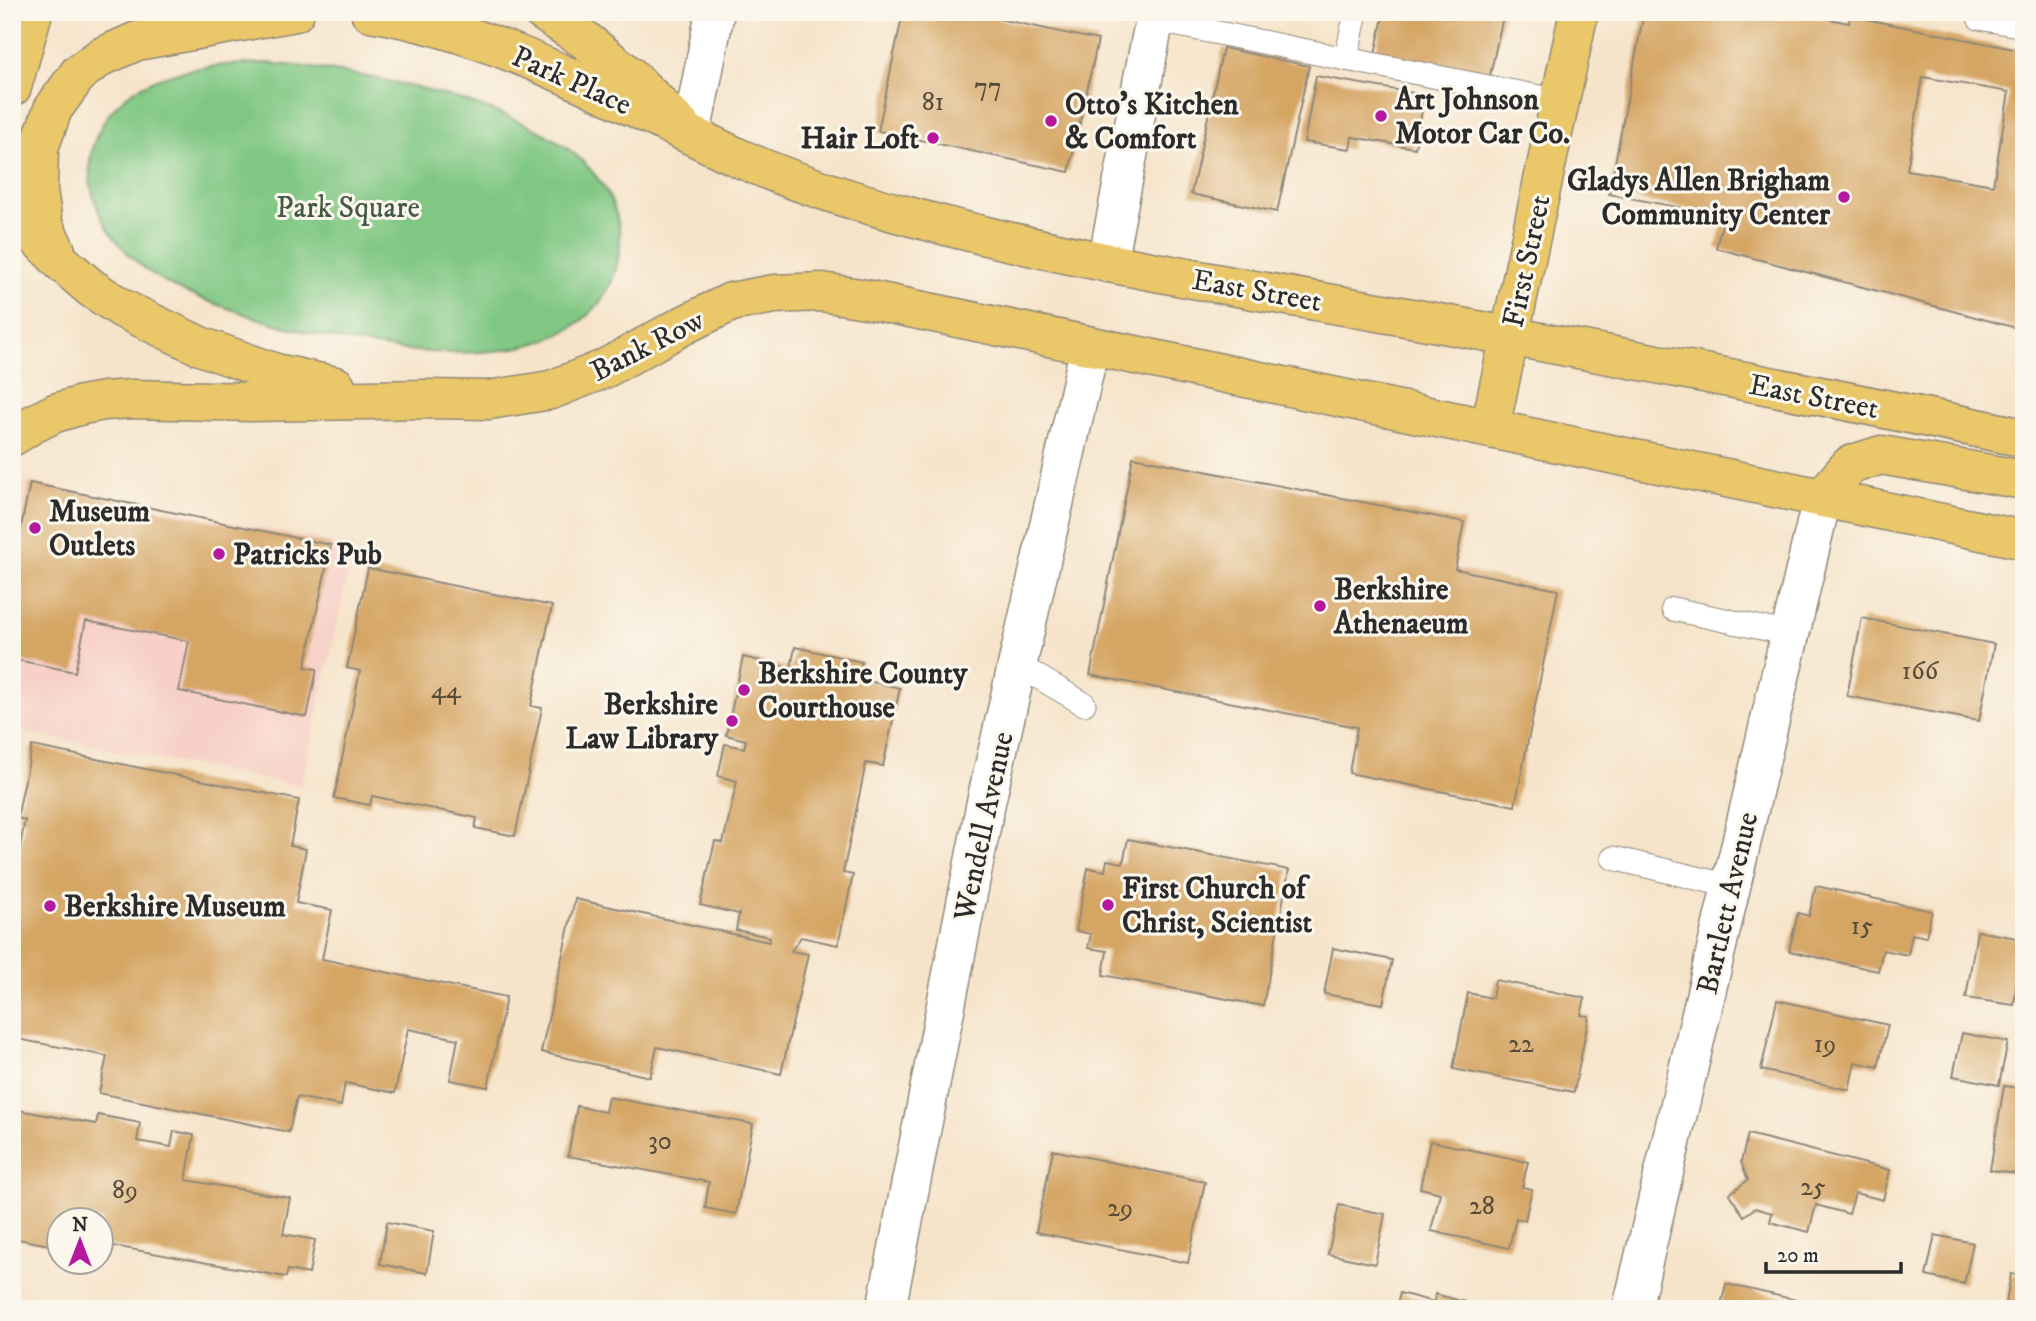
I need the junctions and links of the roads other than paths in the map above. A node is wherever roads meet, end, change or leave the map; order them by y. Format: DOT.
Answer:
graph roads {
  1 [pos="295,12"];
  2 [pos="370,12"];
  3 [pos="543,12"];
  4 [pos="715,12"];
  5 [pos="1356,12"];
  6 [pos="1579,12"];
  7 [pos="1980,12"];
  8 [pos="33,14"];
  9 [pos="1155,16"];
  10 [pos="2024,26"];
  11 [pos="1346,59"];
  12 [pos="12,87"];
  13 [pos="1560,101"];
  14 [pos="691,135"];
  15 [pos="12,212"];
  16 [pos="61,262"];
  17 [pos="1107,263"];
  18 [pos="1510,336"];
  19 [pos="1090,346"];
  20 [pos="428,399"];
  21 [pos="1490,428"];
  22 [pos="12,437"];
  23 [pos="2024,438"];
  24 [pos="2024,480"];
  25 [pos="1822,498"];
  26 [pos="2024,540"];
  27 [pos="1672,609"];
  28 [pos="1790,634"];
  29 [pos="1018,665"];
  30 [pos="1084,704"];
  31 [pos="1614,858"];
  32 [pos="1730,886"];
  33 [pos="886,1309"];
  34 [pos="1632,1309"];
  1 -- 16 [label="main road, Bank Row"];
  2 -- 14 [label="main road, Park Place"];
  3 -- 14 [label="main road, East Street"];
  4 -- 14 [label="street"];
  5 -- 11 [label="lane"];
  6 -- 13 [label="main road, First Street"];
  7 -- 10 [label="lane"];
  8 -- 12 [label="main road"];
  9 -- 11 [label="lane"];
  9 -- 17 [label="street"];
  11 -- 13 [label="lane"];
  13 -- 18 [label="main road, First Street"];
  14 -- 17 [label="main road, East Street"];
  15 -- 16 [label="main road, Bank Row"];
  16 -- 20 [label="main road, Bank Row"];
  17 -- 18 [label="main road, East Street"];
  18 -- 21 [label="main road, First Street"];
  18 -- 23 [label="main road, East Street"];
  19 -- 20 [label="main road, Bank Row"];
  19 -- 21 [label="main road"];
  19 -- 29 [label="street, Wendell Avenue"];
  20 -- 22 [label="main road, Bank Row"];
  21 -- 25 [label="main road"];
  24 -- 25 [label="main road"];
  25 -- 26 [label="main road"];
  25 -- 28 [label="street, Bartlett Avenue"];
  27 -- 28 [label="lane"];
  28 -- 32 [label="street, Bartlett Avenue"];
  29 -- 30 [label="lane"];
  29 -- 33 [label="street, Wendell Avenue"];
  31 -- 32 [label="lane"];
  32 -- 34 [label="street, Bartlett Avenue"];
}
